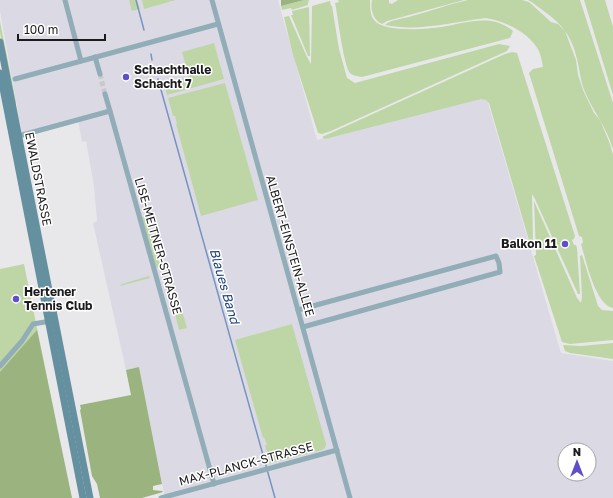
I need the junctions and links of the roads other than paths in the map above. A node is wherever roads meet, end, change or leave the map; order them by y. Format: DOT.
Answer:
graph roads {
  1 [pos="65,0"];
  2 [pos="212,0"];
  3 [pos="218,24"];
  4 [pos="0,42"];
  5 [pos="95,57"];
  6 [pos="81,61"];
  7 [pos="0,73"];
  8 [pos="100,74"];
  9 [pos="15,79"];
  10 [pos="105,94"];
  11 [pos="110,111"];
  12 [pos="16,137"];
  13 [pos="298,310"];
  14 [pos="51,321"];
  15 [pos="303,327"];
  16 [pos="0,366"];
  17 [pos="337,450"];
  18 [pos="214,484"];
  19 [pos="83,498"];
  20 [pos="90,498"];
  21 [pos="161,498"];
  22 [pos="350,498"];
  1 -- 6 [label="street"];
  2 -- 3 [label="street, ALBERT-EINSTEIN-ALLEE"];
  3 -- 5 [label="street"];
  3 -- 13 [label="street, ALBERT-EINSTEIN-ALLEE"];
  4 -- 12 [label="main road, EWALDSTRASSE"];
  5 -- 6 [label="street"];
  5 -- 8 [label="street"];
  6 -- 9 [label="street"];
  7 -- 12 [label="main road, EWALDSTRASSE"];
  10 -- 11 [label="street, LISE-MEITNER-STRASSE"];
  11 -- 12 [label="street"];
  11 -- 18 [label="street, LISE-MEITNER-STRASSE"];
  12 -- 14 [label="main road, EWALDSTRASSE"];
  13 -- 15 [label="street, ALBERT-EINSTEIN-ALLEE"];
  13 -- 15 [label="street"];
  14 -- 16 [label="street"];
  14 -- 19 [label="main road, EWALDSTRASSE"];
  14 -- 20 [label="main road, EWALDSTRASSE"];
  15 -- 17 [label="street, ALBERT-EINSTEIN-ALLEE"];
  17 -- 18 [label="street, MAX-PLANCK-STRASSE"];
  17 -- 22 [label="street, ALBERT-EINSTEIN-ALLEE"];
  18 -- 21 [label="street, MAX-PLANCK-STRASSE"];
}
